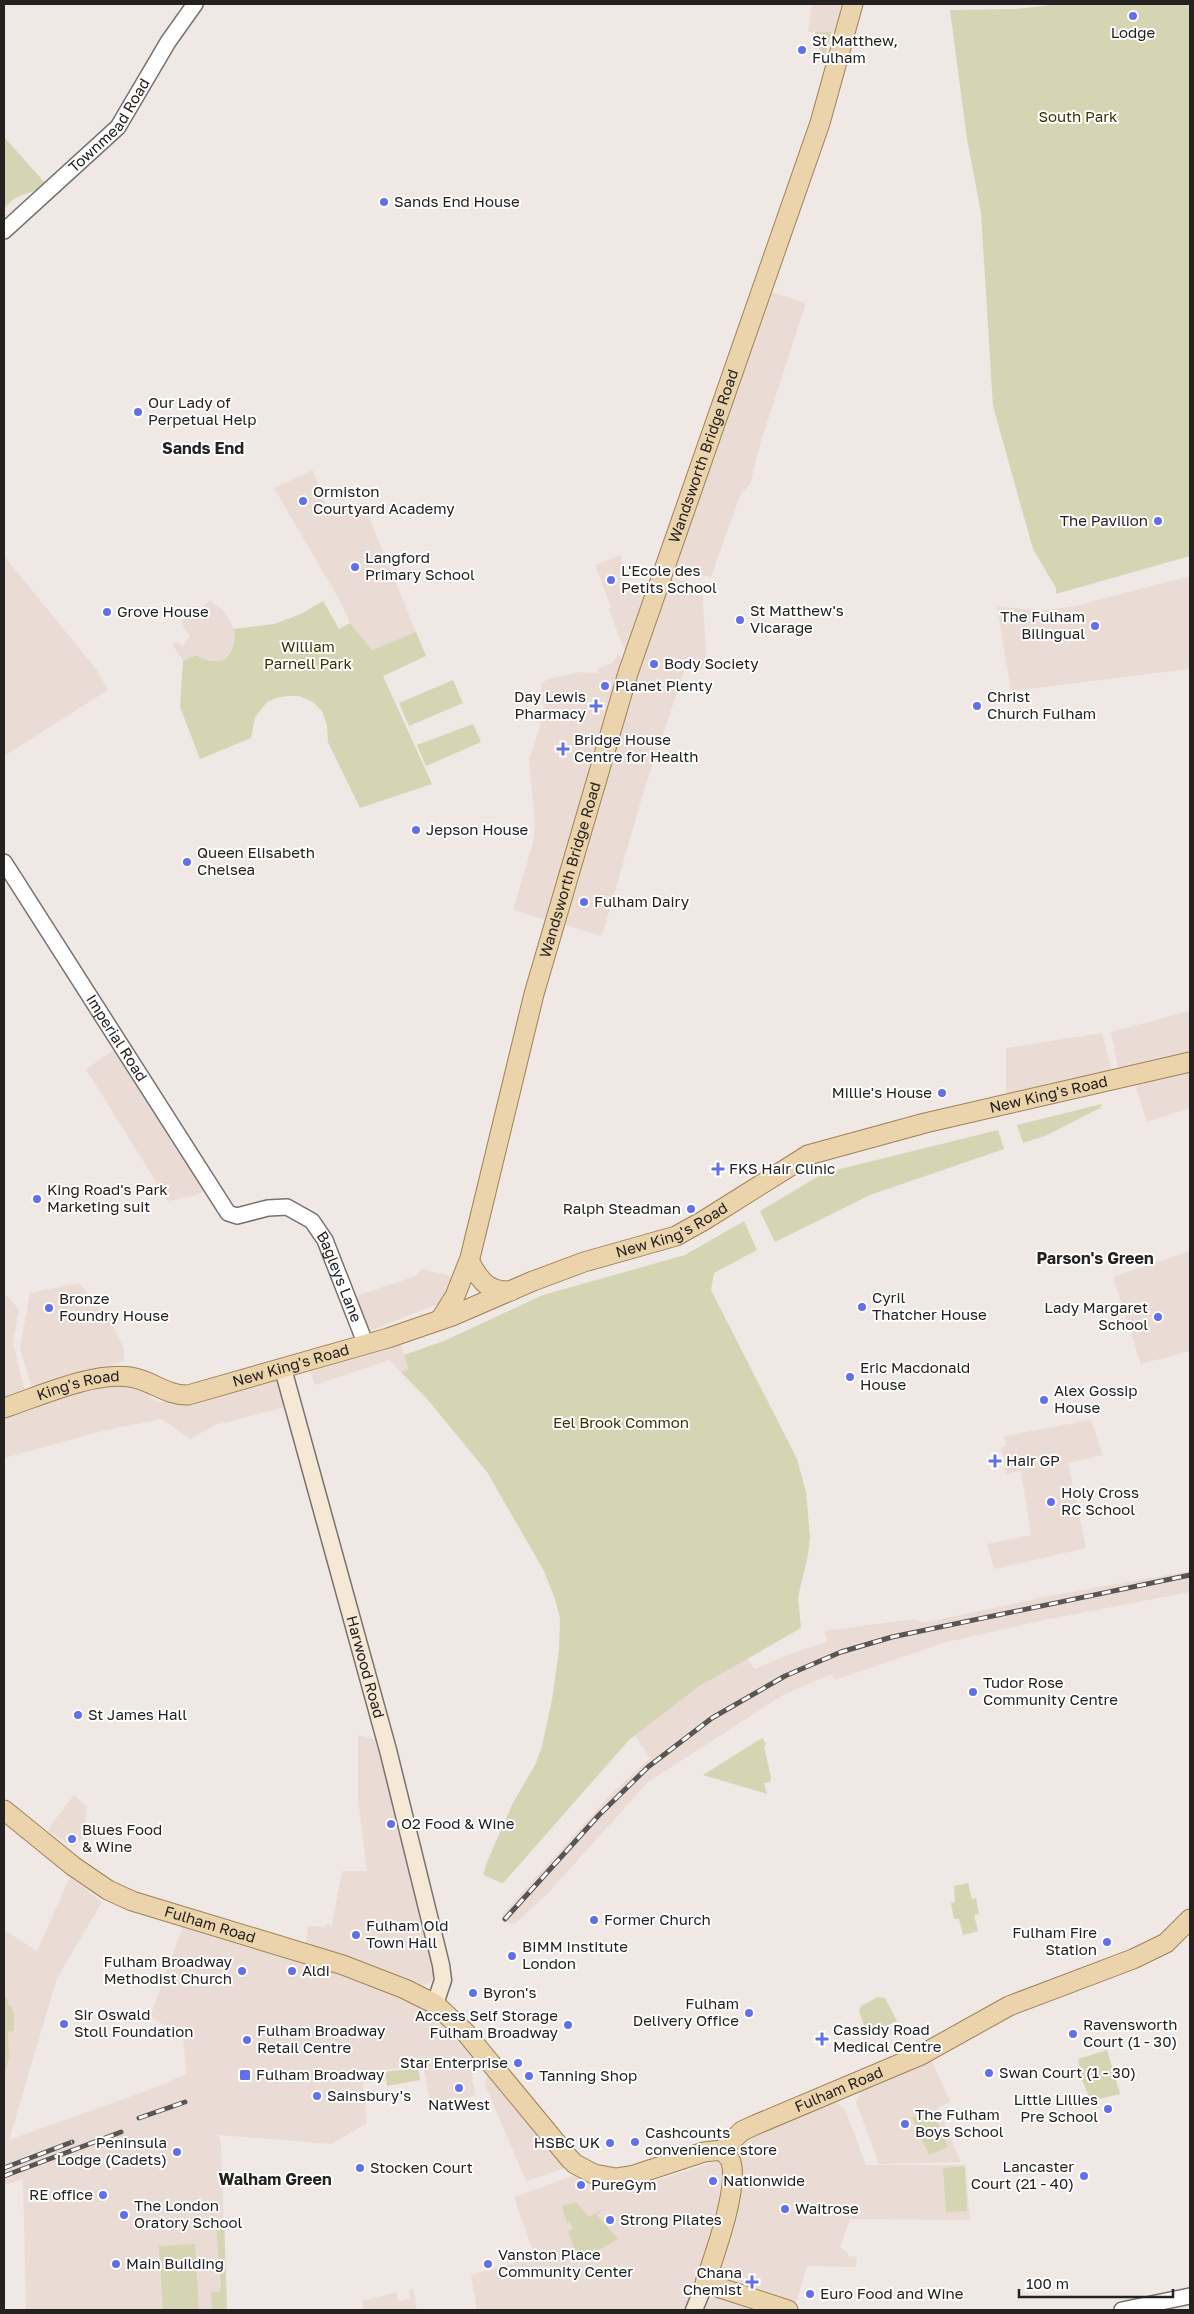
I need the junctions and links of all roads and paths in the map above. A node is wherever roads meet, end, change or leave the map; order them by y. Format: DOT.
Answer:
graph roads {
  1 [pos="195,4"];
  2 [pos="853,4"];
  3 [pos="4,231"];
  4 [pos="4,862"];
  5 [pos="1190,1062"];
  6 [pos="303,1214"];
  7 [pos="471,1261"];
  8 [pos="511,1291"];
  9 [pos="473,1306"];
  10 [pos="440,1320"];
  11 [pos="366,1344"];
  12 [pos="283,1369"];
  13 [pos="152,1386"];
  14 [pos="4,1408"];
  15 [pos="4,1810"];
  16 [pos="1190,1919"];
  17 [pos="435,2004"];
  18 [pos="722,2150"];
  19 [pos="705,2282"];
  20 [pos="1190,2296"];
  21 [pos="694,2310"];
  22 [pos="788,2310"];
  23 [pos="1122,2310"];
  1 -- 3 [label="street, Townmead Road"];
  2 -- 7 [label="main road, Wandsworth Bridge Road"];
  4 -- 6 [label="street, Imperial Road"];
  5 -- 8 [label="main road, New King's Road"];
  6 -- 11 [label="street, Bagleys Lane"];
  7 -- 8 [label="main road"];
  7 -- 9 [label="main road"];
  7 -- 10 [label="main road"];
  8 -- 9 [label="main road, New King's Road"];
  9 -- 10 [label="main road, New King's Road"];
  10 -- 11 [label="main road, New King's Road"];
  11 -- 12 [label="main road, New King's Road"];
  12 -- 13 [label="main road, New King's Road"];
  12 -- 17 [label="main road, Harwood Road"];
  13 -- 14 [label="main road, King's Road"];
  15 -- 17 [label="main road, Fulham Road"];
  16 -- 18 [label="main road, Fulham Road"];
  17 -- 18 [label="main road"];
  18 -- 19 [label="main road"];
  19 -- 21 [label="main road"];
  19 -- 22 [label="main road"];
  20 -- 23 [label="street"];
}
